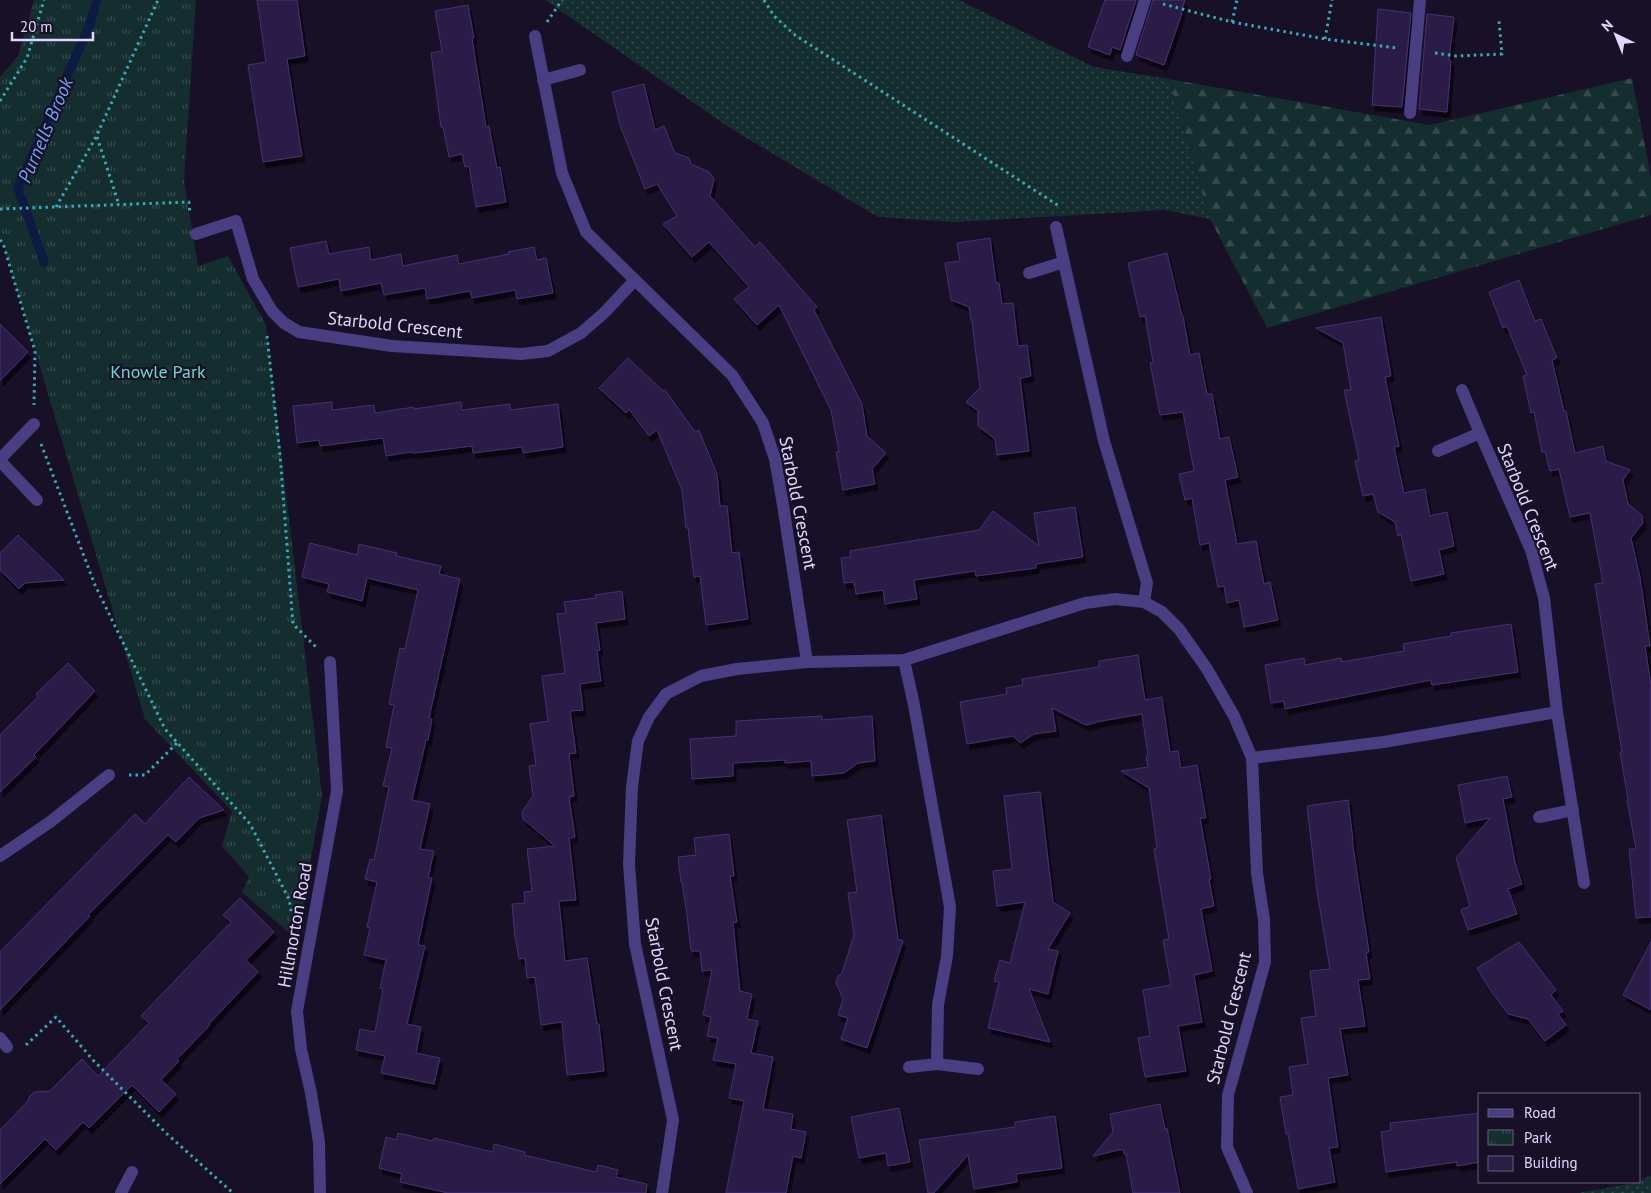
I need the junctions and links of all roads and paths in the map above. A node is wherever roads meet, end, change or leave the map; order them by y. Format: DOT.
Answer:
graph roads {
  1 [pos="44,0"];
  2 [pos="158,0"];
  3 [pos="562,0"];
  4 [pos="764,0"];
  5 [pos="1236,0"];
  6 [pos="1332,0"];
  7 [pos="1420,0"];
  8 [pos="1151,1"];
  9 [pos="1499,21"];
  10 [pos="1232,22"];
  11 [pos="535,36"];
  12 [pos="1325,39"];
  13 [pos="1416,51"];
  14 [pos="1127,56"];
  15 [pos="580,70"];
  16 [pos="543,80"];
  17 [pos="0,101"];
  18 [pos="1410,114"];
  19 [pos="96,137"];
  20 [pos="119,204"];
  21 [pos="56,207"];
  22 [pos="0,209"];
  23 [pos="1056,227"];
  24 [pos="196,234"];
  25 [pos="0,240"];
  26 [pos="1064,262"];
  27 [pos="1029,273"];
  28 [pos="634,280"];
  29 [pos="272,311"];
  30 [pos="1462,390"];
  31 [pos="34,424"];
  32 [pos="1480,433"];
  33 [pos="1438,451"];
  34 [pos="0,460"];
  35 [pos="37,500"];
  36 [pos="1144,602"];
  37 [pos="904,660"];
  38 [pos="330,662"];
  39 [pos="807,662"];
  40 [pos="1558,712"];
  41 [pos="177,743"];
  42 [pos="1252,758"];
  43 [pos="109,774"];
  44 [pos="1573,810"];
  45 [pos="1539,817"];
  46 [pos="0,856"];
  47 [pos="1584,883"];
  48 [pos="308,951"];
  49 [pos="4,1042"];
  50 [pos="937,1064"];
  51 [pos="909,1067"];
  52 [pos="978,1069"];
  53 [pos="132,1172"];
  54 [pos="121,1193"];
  55 [pos="233,1193"];
  56 [pos="320,1193"];
  57 [pos="662,1193"];
  58 [pos="1246,1193"];
  1 -- 17 [label="path"];
  2 -- 19 [label="path"];
  3 -- 11 [label="path"];
  4 -- 23 [label="path"];
  5 -- 10 [label="path"];
  6 -- 12 [label="path"];
  7 -- 13 [label="street"];
  8 -- 10 [label="path"];
  8 -- 14 [label="street"];
  9 -- 13 [label="path"];
  10 -- 12 [label="path"];
  11 -- 16 [label="street, Starbold Crescent"];
  12 -- 13 [label="path"];
  13 -- 18 [label="street"];
  15 -- 16 [label="street"];
  16 -- 28 [label="street, Starbold Crescent"];
  19 -- 20 [label="path"];
  19 -- 21 [label="path"];
  20 -- 21 [label="path"];
  20 -- 24 [label="path"];
  21 -- 22 [label="path"];
  23 -- 26 [label="street"];
  24 -- 29 [label="street, Starbold Crescent"];
  25 -- 31 [label="path"];
  26 -- 27 [label="street"];
  26 -- 36 [label="street"];
  28 -- 29 [label="street, Starbold Crescent"];
  28 -- 39 [label="street, Starbold Crescent"];
  29 -- 38 [label="path"];
  30 -- 32 [label="street, Starbold Crescent"];
  31 -- 34 [label="street"];
  31 -- 41 [label="path"];
  32 -- 33 [label="street, Starbold Crescent"];
  32 -- 40 [label="street, Starbold Crescent"];
  34 -- 35 [label="street"];
  36 -- 37 [label="street, Starbold Crescent"];
  36 -- 42 [label="street, Starbold Crescent"];
  37 -- 39 [label="street, Starbold Crescent"];
  37 -- 50 [label="street"];
  38 -- 48 [label="street, Hillmorton Road"];
  39 -- 57 [label="street, Starbold Crescent"];
  40 -- 42 [label="street"];
  40 -- 44 [label="street, Starbold Crescent"];
  41 -- 43 [label="path"];
  41 -- 48 [label="path"];
  42 -- 58 [label="street, Starbold Crescent"];
  43 -- 46 [label="street"];
  44 -- 45 [label="street"];
  44 -- 47 [label="street, Starbold Crescent"];
  48 -- 56 [label="street, Hillmorton Road"];
  49 -- 55 [label="path"];
  50 -- 51 [label="street"];
  50 -- 52 [label="street"];
  53 -- 54 [label="street"];
}
